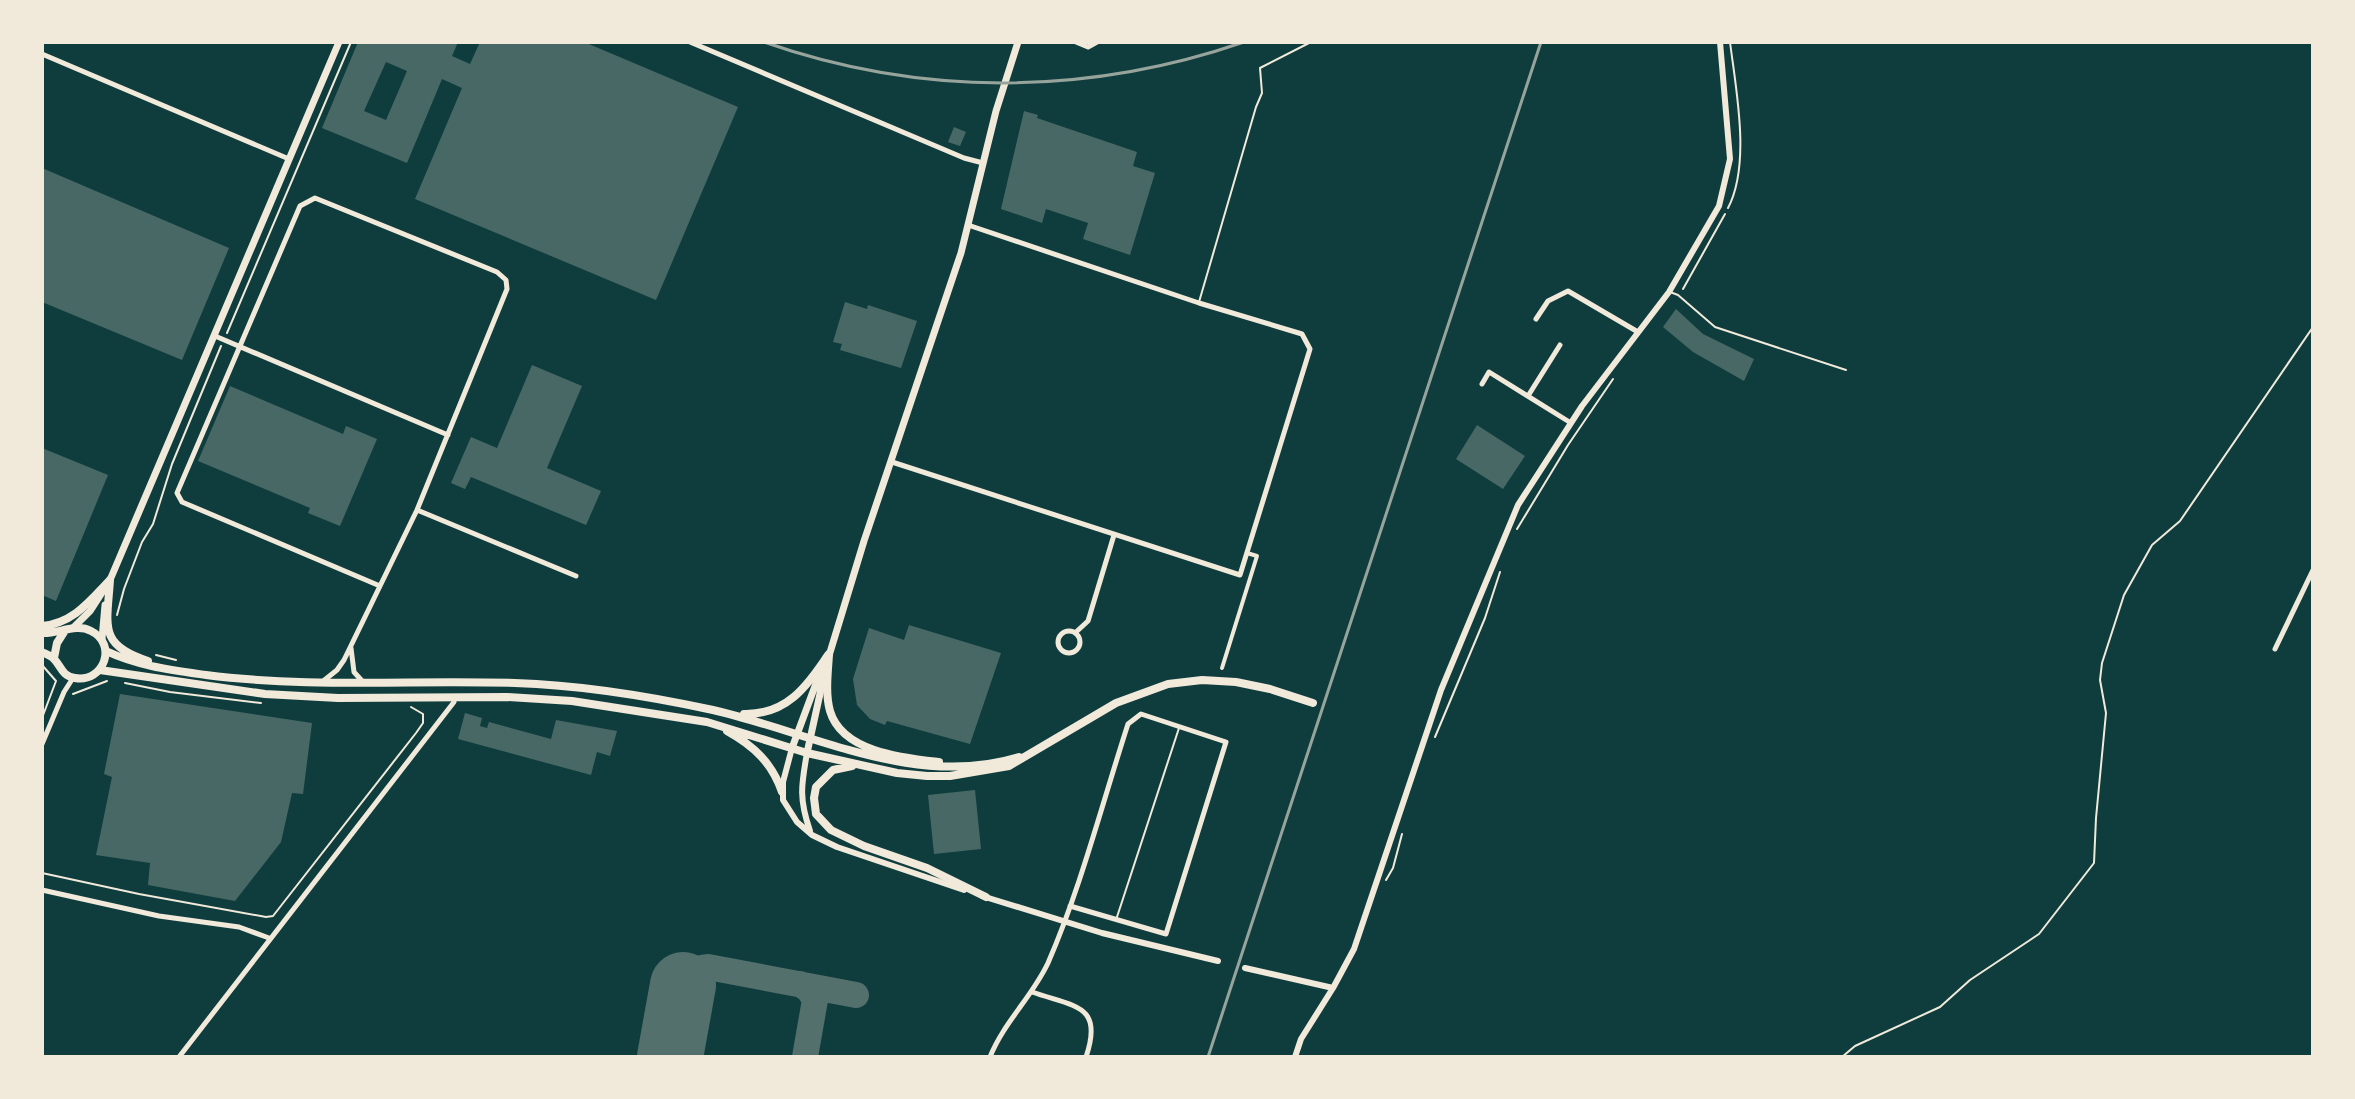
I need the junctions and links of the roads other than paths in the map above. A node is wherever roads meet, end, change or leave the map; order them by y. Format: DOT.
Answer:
graph roads {
  1 [pos="339,42"];
  2 [pos="690,42"];
  3 [pos="1018,42"];
  4 [pos="1076,42"];
  5 [pos="1097,42"];
  6 [pos="1311,42"];
  7 [pos="1720,42"];
  8 [pos="42,54"];
  9 [pos="289,159"];
  10 [pos="983,163"];
  11 [pos="967,224"];
  12 [pos="1669,292"];
  13 [pos="1199,303"];
  14 [pos="1536,319"];
  15 [pos="1639,333"];
  16 [pos="215,336"];
  17 [pos="1560,345"];
  18 [pos="240,347"];
  19 [pos="1846,370"];
  20 [pos="1482,384"];
  21 [pos="1528,396"];
  22 [pos="1571,423"];
  23 [pos="448,435"];
  24 [pos="892,462"];
  25 [pos="417,510"];
  26 [pos="1114,535"];
  27 [pos="1247,553"];
  28 [pos="2313,570"];
  29 [pos="576,576"];
  30 [pos="110,580"];
  31 [pos="380,586"];
  32 [pos="42,626"];
  33 [pos="73,628"];
  34 [pos="64,632"];
  35 [pos="42,633"];
  36 [pos="1075,633"];
  37 [pos="102,639"];
  38 [pos="351,647"];
  39 [pos="2275,649"];
  40 [pos="106,651"];
  41 [pos="42,652"];
  42 [pos="829,654"];
  43 [pos="54,658"];
  44 [pos="1222,668"];
  45 [pos="100,670"];
  46 [pos="184,672"];
  47 [pos="73,678"];
  48 [pos="321,682"];
  49 [pos="364,682"];
  50 [pos="454,696"];
  51 [pos="1313,703"];
  52 [pos="728,714"];
  53 [pos="712,723"];
  54 [pos="1179,727"];
  55 [pos="804,734"];
  56 [pos="42,744"];
  57 [pos="792,748"];
  58 [pos="807,753"];
  59 [pos="1031,753"];
  60 [pos="975,766"];
  61 [pos="897,773"];
  62 [pos="782,792"];
  63 [pos="812,835"];
  64 [pos="42,890"];
  65 [pos="986,897"];
  66 [pos="1070,906"];
  67 [pos="1116,920"];
  68 [pos="1064,922"];
  69 [pos="269,938"];
  70 [pos="1218,961"];
  71 [pos="1245,968"];
  72 [pos="1333,988"];
  73 [pos="1032,992"];
  74 [pos="179,1057"];
  75 [pos="990,1057"];
  76 [pos="1086,1057"];
  77 [pos="1295,1057"];
  1 -- 9 [label="main road"];
  2 -- 10 [label="street"];
  3 -- 10 [label="main road"];
  4 -- 5 [label="street"];
  6 -- 13 [label="lane"];
  7 -- 12 [label="street"];
  8 -- 9 [label="street"];
  9 -- 16 [label="main road"];
  10 -- 11 [label="main road"];
  11 -- 13 [label="street"];
  11 -- 24 [label="main road"];
  12 -- 15 [label="street"];
  12 -- 19 [label="lane"];
  13 -- 27 [label="street"];
  14 -- 15 [label="street"];
  15 -- 22 [label="street"];
  16 -- 18 [label="street"];
  16 -- 30 [label="main road"];
  17 -- 21 [label="street"];
  18 -- 23 [label="street"];
  18 -- 23 [label="street"];
  18 -- 31 [label="street"];
  20 -- 21 [label="street"];
  21 -- 22 [label="street"];
  22 -- 72 [label="street"];
  23 -- 25 [label="street"];
  24 -- 26 [label="street"];
  24 -- 42 [label="main road"];
  25 -- 29 [label="street"];
  25 -- 31 [label="street"];
  26 -- 27 [label="street"];
  26 -- 36 [label="street"];
  27 -- 44 [label="street"];
  28 -- 39 [label="street"];
  30 -- 32 [label="main road"];
  30 -- 33 [label="main road"];
  30 -- 37 [label="main road"];
  30 -- 46 [label="main road"];
  31 -- 38 [label="street"];
  33 -- 34 [label="main road"];
  33 -- 37 [label="main road"];
  34 -- 35 [label="main road"];
  34 -- 43 [label="main road"];
  36 -- 36 [label="street"];
  37 -- 40 [label="main road"];
  38 -- 48 [label="street"];
  38 -- 49 [label="street"];
  40 -- 45 [label="main road"];
  40 -- 46 [label="main road"];
  41 -- 43 [label="main road"];
  42 -- 52 [label="main road"];
  42 -- 55 [label="main road"];
  42 -- 55 [label="main road"];
  42 -- 60 [label="main road"];
  43 -- 47 [label="main road"];
  45 -- 47 [label="main road"];
  45 -- 50 [label="main road"];
  46 -- 48 [label="main road"];
  47 -- 56 [label="street"];
  48 -- 49 [label="main road"];
  49 -- 52 [label="main road"];
  50 -- 53 [label="main road"];
  50 -- 69 [label="street"];
  51 -- 59 [label="main road"];
  52 -- 55 [label="main road"];
  53 -- 57 [label="main road"];
  53 -- 62 [label="main road"];
  54 -- 66 [label="street"];
  54 -- 67 [label="lane"];
  54 -- 67 [label="street"];
  55 -- 57 [label="main road"];
  55 -- 58 [label="main road"];
  55 -- 60 [label="main road"];
  57 -- 58 [label="main road"];
  57 -- 62 [label="street"];
  58 -- 61 [label="main road"];
  58 -- 63 [label="street"];
  59 -- 60 [label="main road"];
  59 -- 61 [label="main road"];
  61 -- 65 [label="main road"];
  62 -- 63 [label="street"];
  63 -- 65 [label="street"];
  64 -- 69 [label="street"];
  65 -- 68 [label="street"];
  66 -- 67 [label="street"];
  66 -- 68 [label="street"];
  68 -- 70 [label="street"];
  68 -- 73 [label="street"];
  69 -- 74 [label="street"];
  71 -- 72 [label="street"];
  72 -- 77 [label="street"];
  73 -- 75 [label="street"];
  73 -- 76 [label="street"];
}
